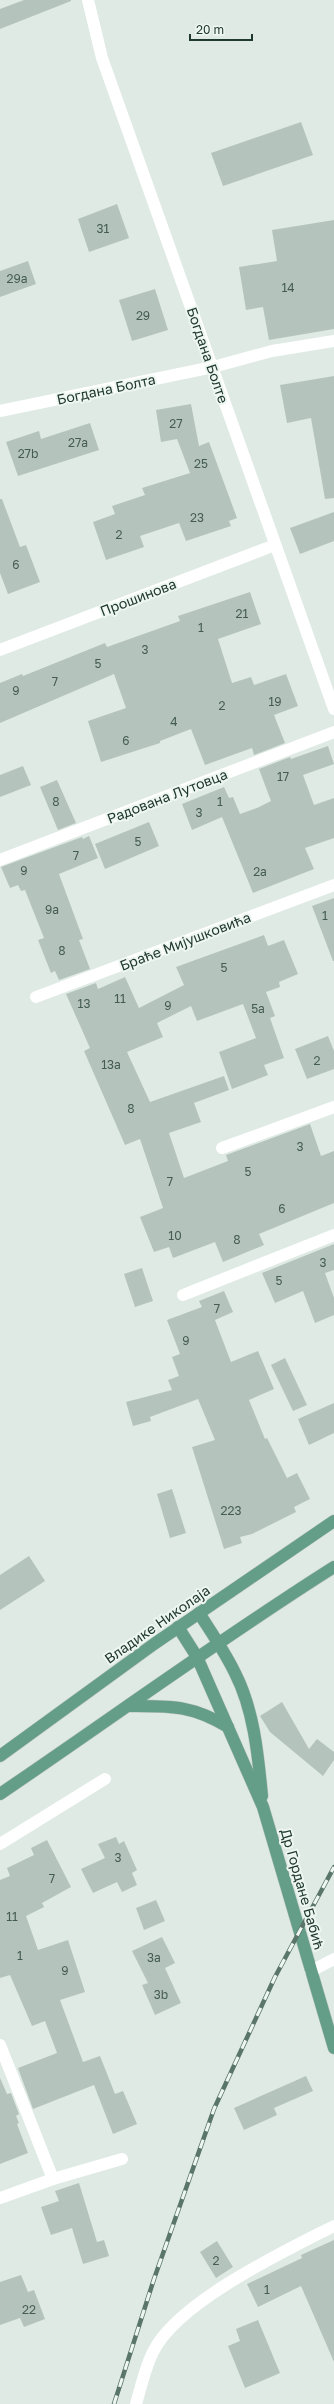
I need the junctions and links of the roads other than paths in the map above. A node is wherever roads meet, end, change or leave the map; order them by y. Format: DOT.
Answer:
graph roads {
  1 [pos="88,0"];
  2 [pos="334,340"];
  3 [pos="213,367"];
  4 [pos="0,411"];
  5 [pos="275,545"];
  6 [pos="0,650"];
  7 [pos="334,709"];
  8 [pos="334,732"];
  9 [pos="0,860"];
  10 [pos="334,885"];
  11 [pos="36,997"];
  12 [pos="334,1107"];
  13 [pos="222,1148"];
  14 [pos="334,1235"];
  15 [pos="183,1295"];
  16 [pos="334,1521"];
  17 [pos="334,1567"];
  18 [pos="199,1613"];
  19 [pos="178,1627"];
  20 [pos="218,1643"];
  21 [pos="197,1657"];
  22 [pos="130,1706"];
  23 [pos="228,1728"];
  24 [pos="0,1756"];
  25 [pos="105,1779"];
  26 [pos="0,1794"];
  27 [pos="263,1807"];
  28 [pos="0,1844"];
  29 [pos="334,1959"];
  30 [pos="311,1971"];
  31 [pos="0,2045"];
  32 [pos="334,2048"];
  33 [pos="122,2159"];
  34 [pos="53,2179"];
  35 [pos="0,2198"];
  36 [pos="334,2226"];
  37 [pos="136,2404"];
  1 -- 3 [label="street, Богдана Болте"];
  2 -- 3 [label="street, Богдана Болта"];
  3 -- 4 [label="street, Богдана Болта"];
  3 -- 5 [label="street, Богдана Болте"];
  5 -- 6 [label="street, Прошинова"];
  5 -- 7 [label="street, Богдана Болте"];
  8 -- 9 [label="street, Радована Лутовца"];
  10 -- 11 [label="street, Браће Мијушковића"];
  12 -- 13 [label="street"];
  14 -- 15 [label="street"];
  16 -- 18 [label="main road, Владике Николаја"];
  17 -- 20 [label="main road"];
  18 -- 19 [label="main road, Владике Николаја"];
  18 -- 20 [label="main road, Др Гордане Бабић"];
  19 -- 21 [label="main road, Др Гордане Бабић"];
  19 -- 24 [label="main road, Владике Николаја"];
  20 -- 21 [label="main road"];
  20 -- 27 [label="main road, Др Гордане Бабић"];
  21 -- 22 [label="main road"];
  21 -- 23 [label="main road, Др Гордане Бабић"];
  22 -- 23 [label="main road"];
  22 -- 26 [label="main road"];
  23 -- 27 [label="main road, Др Гордане Бабић"];
  25 -- 28 [label="street"];
  27 -- 30 [label="main road, Др Гордане Бабић"];
  29 -- 30 [label="street"];
  30 -- 32 [label="main road, Др Гордане Бабић"];
  31 -- 34 [label="street"];
  33 -- 34 [label="street"];
  34 -- 35 [label="street"];
  36 -- 37 [label="street"];
}
